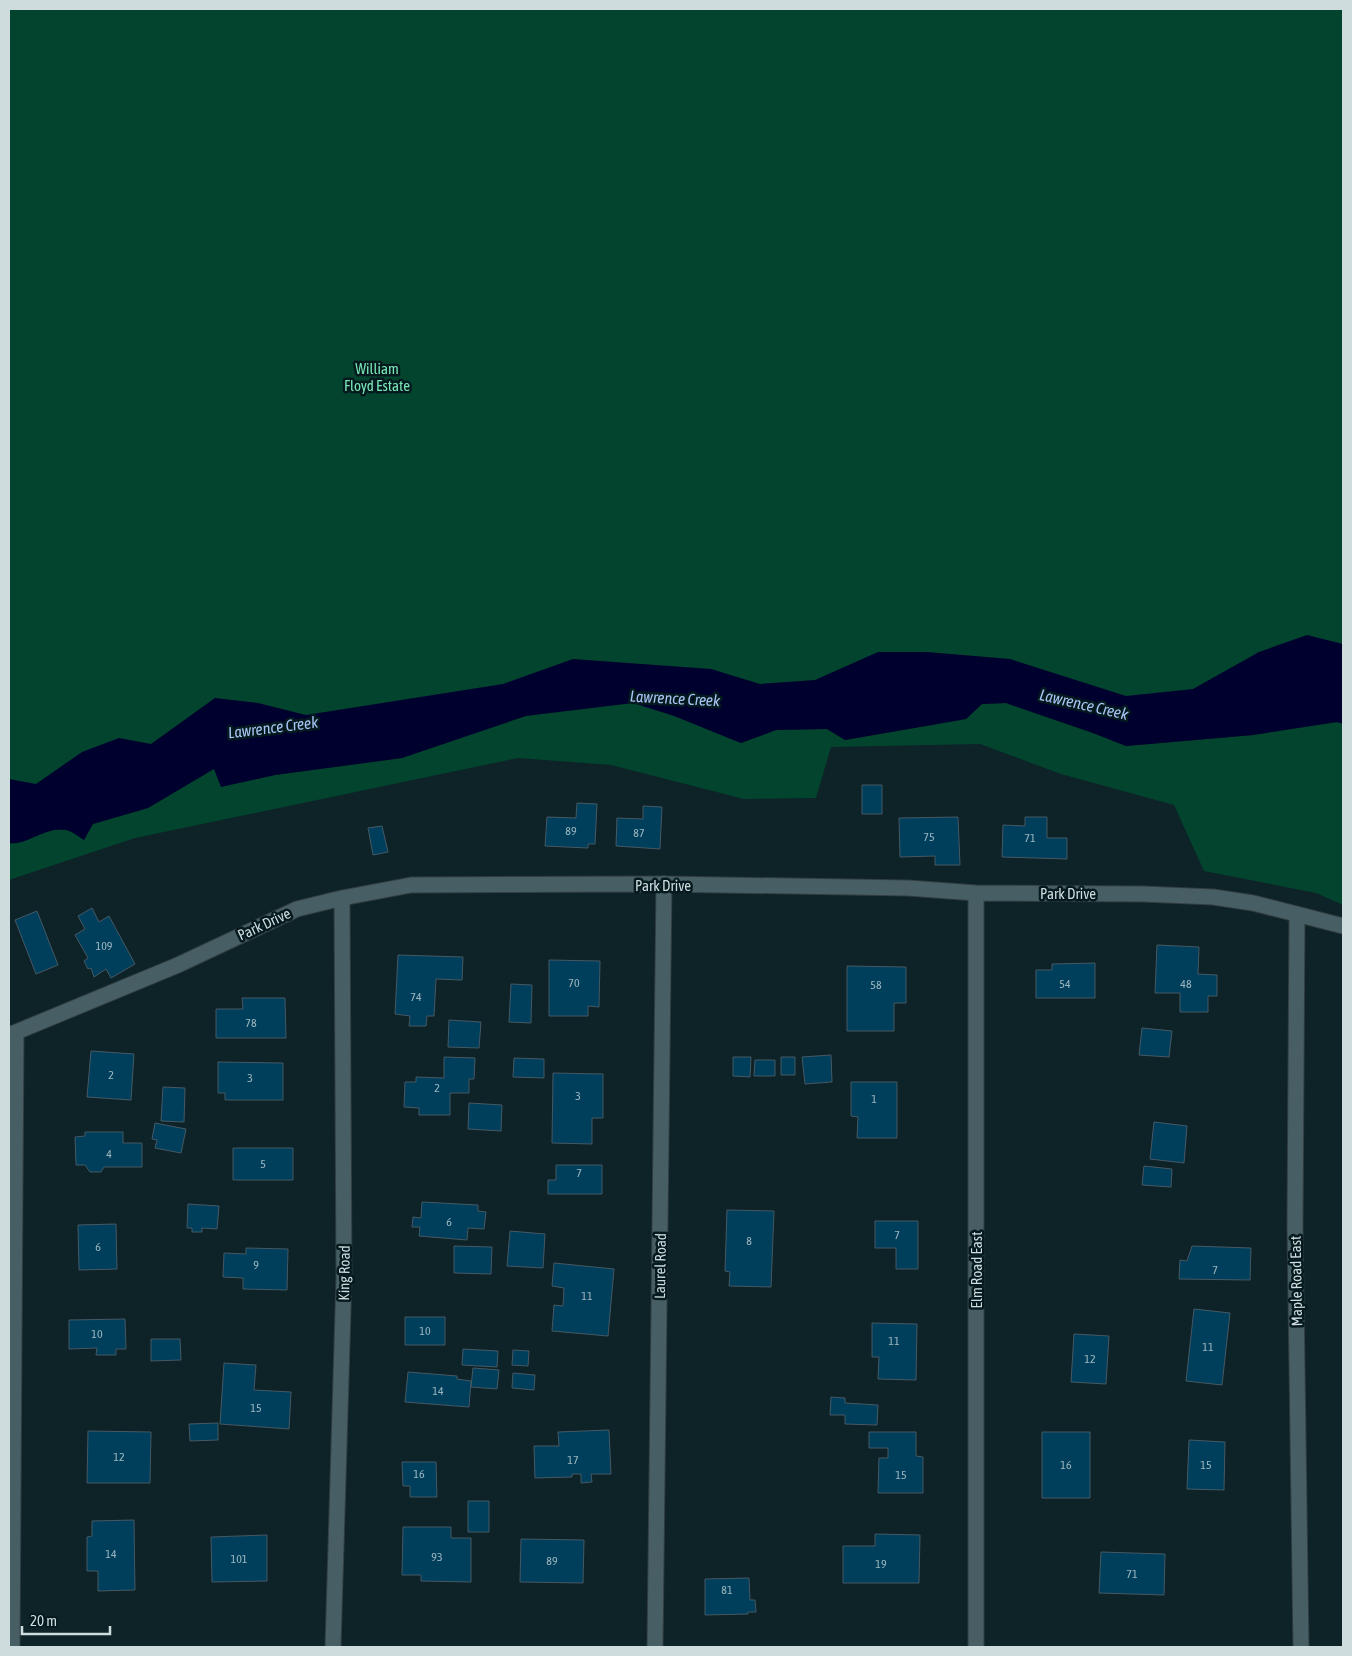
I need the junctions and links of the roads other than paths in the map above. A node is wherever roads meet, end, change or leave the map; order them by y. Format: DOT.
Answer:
graph roads {
  1 [pos="664,884"];
  2 [pos="976,893"];
  3 [pos="342,898"];
  4 [pos="1297,914"];
  5 [pos="1343,926"];
  6 [pos="12,1034"];
  7 [pos="12,1647"];
  8 [pos="333,1647"];
  9 [pos="655,1647"];
  10 [pos="976,1647"];
  11 [pos="1301,1647"];
  1 -- 2 [label="street, Park Drive"];
  1 -- 3 [label="street, Park Drive"];
  1 -- 9 [label="street, Laurel Road"];
  2 -- 4 [label="street, Park Drive"];
  2 -- 10 [label="street, Elm Road East"];
  3 -- 6 [label="street, Park Drive"];
  3 -- 8 [label="street, King Road"];
  4 -- 5 [label="street, Park Drive"];
  4 -- 11 [label="street, Maple Road East"];
  6 -- 7 [label="street"];
}
